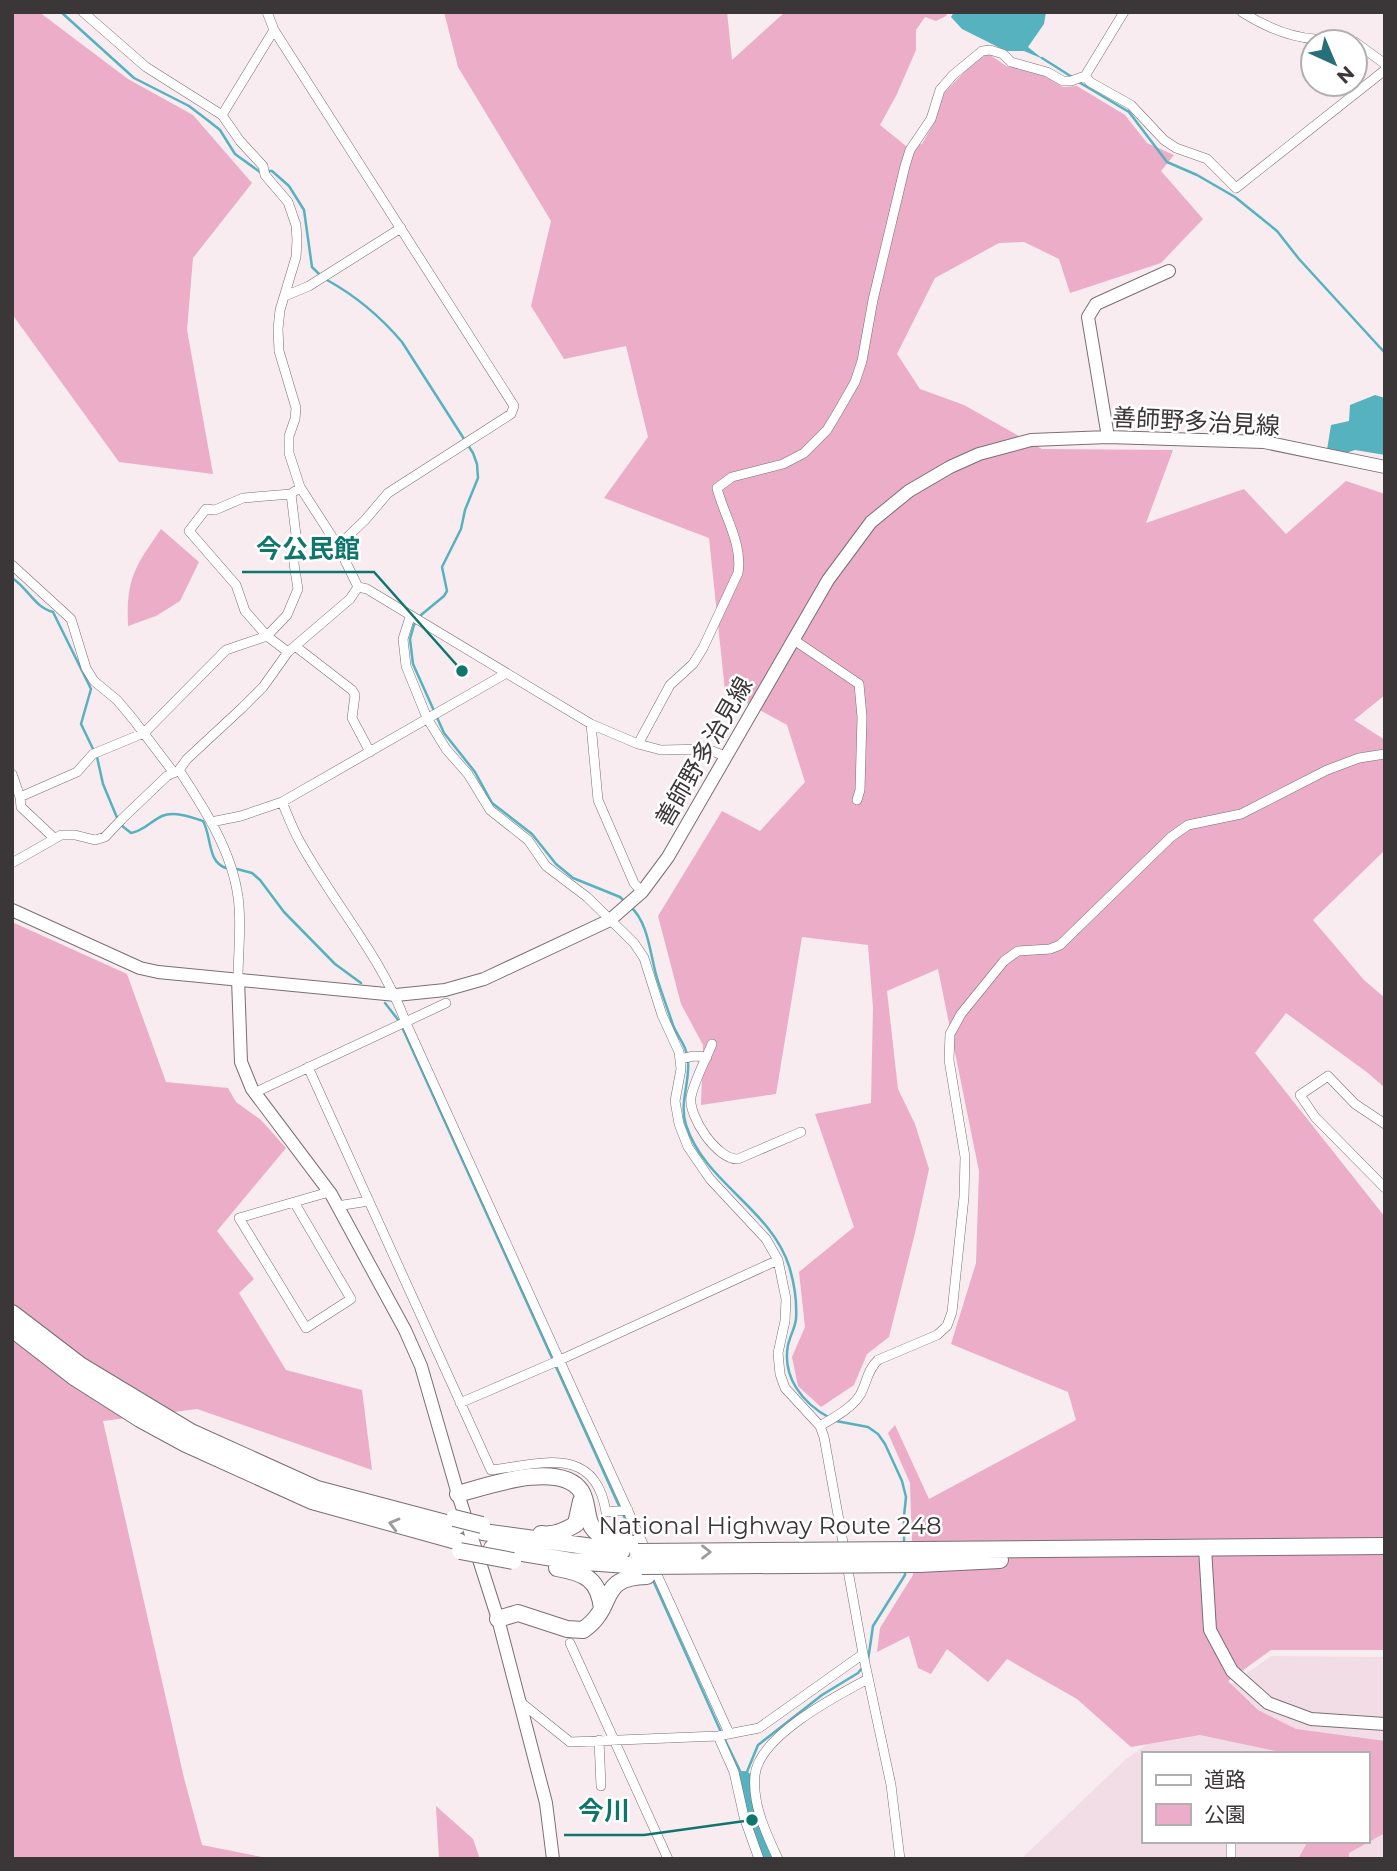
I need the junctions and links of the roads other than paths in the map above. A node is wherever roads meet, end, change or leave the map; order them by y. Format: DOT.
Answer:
graph roads {
  1 [pos="83,12"];
  2 [pos="267,12"];
  3 [pos="1124,12"];
  4 [pos="1244,13"];
  5 [pos="274,30"];
  6 [pos="1299,36"];
  7 [pos="1369,52"];
  8 [pos="1385,64"];
  9 [pos="1385,70"];
  10 [pos="1078,78"];
  11 [pos="222,115"];
  12 [pos="401,228"];
  13 [pos="1169,271"];
  14 [pos="285,296"];
  15 [pos="1108,437"];
  16 [pos="1385,467"];
  17 [pos="300,487"];
  18 [pos="291,494"];
  19 [pos="338,546"];
  20 [pos="12,565"];
  21 [pos="358,587"];
  22 [pos="410,617"];
  23 [pos="267,636"];
  24 [pos="794,640"];
  25 [pos="291,649"];
  26 [pos="505,674"];
  27 [pos="428,718"];
  28 [pos="591,724"];
  29 [pos="144,733"];
  30 [pos="638,744"];
  31 [pos="370,752"];
  32 [pos="1385,754"];
  33 [pos="725,756"];
  34 [pos="176,772"];
  35 [pos="12,774"];
  36 [pos="20,797"];
  37 [pos="857,800"];
  38 [pos="282,803"];
  39 [pos="211,822"];
  40 [pos="54,838"];
  41 [pos="12,863"];
  42 [pos="633,900"];
  43 [pos="12,910"];
  44 [pos="610,920"];
  45 [pos="238,979"];
  46 [pos="396,995"];
  47 [pos="446,1003"];
  48 [pos="406,1023"];
  49 [pos="712,1044"];
  50 [pos="707,1057"];
  51 [pos="681,1059"];
  52 [pos="308,1067"];
  53 [pos="254,1093"];
  54 [pos="676,1097"];
  55 [pos="690,1098"];
  56 [pos="1385,1124"];
  57 [pos="801,1132"];
  58 [pos="1385,1188"];
  59 [pos="329,1192"];
  60 [pos="369,1201"];
  61 [pos="293,1202"];
  62 [pos="337,1206"];
  63 [pos="778,1260"];
  64 [pos="12,1313"];
  65 [pos="12,1329"];
  66 [pos="560,1360"];
  67 [pos="460,1403"];
  68 [pos="823,1424"];
  69 [pos="581,1492"];
  70 [pos="458,1494"];
  71 [pos="628,1510"];
  72 [pos="482,1529"];
  73 [pos="455,1535"];
  74 [pos="1385,1546"];
  75 [pos="1205,1548"];
  76 [pos="919,1557"];
  77 [pos="640,1560"];
  78 [pos="602,1611"];
  79 [pos="498,1619"];
  80 [pos="570,1643"];
  81 [pos="863,1654"];
  82 [pos="867,1674"];
  83 [pos="519,1700"];
  84 [pos="1385,1724"];
  85 [pos="729,1733"];
  86 [pos="718,1736"];
  87 [pos="599,1740"];
  88 [pos="613,1740"];
  89 [pos="601,1786"];
  90 [pos="552,1859"];
  91 [pos="668,1859"];
  92 [pos="759,1859"];
  93 [pos="778,1859"];
  94 [pos="900,1859"];
  1 -- 11 [label="street"];
  2 -- 5 [label="street"];
  3 -- 10 [label="street"];
  4 -- 6 [label="street"];
  5 -- 11 [label="street"];
  5 -- 12 [label="street"];
  7 -- 8 [label="street"];
  9 -- 10 [label="street"];
  10 -- 30 [label="street"];
  11 -- 14 [label="street"];
  12 -- 14 [label="street"];
  12 -- 19 [label="street"];
  13 -- 15 [label="main road"];
  14 -- 17 [label="street"];
  15 -- 16 [label="main road, 善師野多治見線"];
  15 -- 24 [label="main road, 善師野多治見線"];
  17 -- 18 [label="street"];
  17 -- 19 [label="street"];
  18 -- 23 [label="street"];
  18 -- 23 [label="street"];
  19 -- 21 [label="street"];
  20 -- 29 [label="street"];
  21 -- 22 [label="street"];
  21 -- 25 [label="street"];
  22 -- 26 [label="street"];
  22 -- 27 [label="street"];
  23 -- 25 [label="street"];
  23 -- 29 [label="street"];
  24 -- 33 [label="main road, 善師野多治見線"];
  24 -- 37 [label="street"];
  25 -- 31 [label="street"];
  25 -- 34 [label="street"];
  26 -- 27 [label="street"];
  26 -- 28 [label="street"];
  27 -- 31 [label="street"];
  27 -- 44 [label="street"];
  28 -- 30 [label="street"];
  28 -- 42 [label="street"];
  29 -- 34 [label="street"];
  29 -- 36 [label="street"];
  30 -- 33 [label="street"];
  31 -- 38 [label="street"];
  32 -- 68 [label="street"];
  33 -- 42 [label="main road, 善師野多治見線"];
  34 -- 39 [label="street"];
  34 -- 40 [label="street"];
  35 -- 36 [label="street"];
  36 -- 40 [label="street"];
  38 -- 39 [label="street"];
  38 -- 46 [label="street"];
  39 -- 45 [label="street"];
  40 -- 41 [label="street"];
  42 -- 44 [label="main road, 善師野多治見線"];
  43 -- 45 [label="main road, 善師野多治見線"];
  44 -- 46 [label="main road, 善師野多治見線"];
  44 -- 51 [label="street"];
  45 -- 46 [label="main road, 善師野多治見線"];
  45 -- 53 [label="main road"];
  46 -- 48 [label="street"];
  47 -- 48 [label="street"];
  48 -- 52 [label="street"];
  48 -- 66 [label="street"];
  49 -- 50 [label="street"];
  50 -- 51 [label="street"];
  50 -- 55 [label="street"];
  51 -- 54 [label="street"];
  52 -- 53 [label="street"];
  52 -- 60 [label="street"];
  53 -- 59 [label="main road"];
  54 -- 55 [label="street"];
  54 -- 63 [label="street"];
  55 -- 57 [label="street"];
  56 -- 58 [label="street"];
  59 -- 61 [label="street"];
  59 -- 62 [label="main road"];
  60 -- 62 [label="street"];
  60 -- 67 [label="street"];
  61 -- 61 [label="street"];
  62 -- 70 [label="main road"];
  63 -- 66 [label="street"];
  63 -- 68 [label="street"];
  64 -- 73 [label="highway, National Highway Route 248"];
  73 -- 65 [label="highway, National Highway Route 248, one-way"];
  66 -- 67 [label="street"];
  66 -- 71 [label="street"];
  67 -- 71 [label="street"];
  68 -- 81 [label="street"];
  69 -- 70 [label="highway"];
  69 -- 72 [label="highway"];
  69 -- 77 [label="highway"];
  70 -- 79 [label="main road"];
  71 -- 85 [label="street"];
  72 -- 73 [label="highway, National Highway Route 248"];
  72 -- 77 [label="highway, National Highway Route 248"];
  73 -- 77 [label="highway, National Highway Route 248"];
  73 -- 78 [label="highway, bridge"];
  74 -- 75 [label="highway, National Highway Route 248"];
  75 -- 76 [label="highway, National Highway Route 248"];
  75 -- 84 [label="main road"];
  77 -- 76 [label="highway, National Highway Route 248, one-way, bridge"];
  76 -- 77 [label="highway, National Highway Route 248, bridge"];
  77 -- 78 [label="highway"];
  78 -- 79 [label="highway"];
  79 -- 83 [label="main road"];
  80 -- 88 [label="street"];
  81 -- 82 [label="street"];
  81 -- 85 [label="street"];
  82 -- 93 [label="street"];
  82 -- 94 [label="street"];
  83 -- 87 [label="street"];
  83 -- 90 [label="main road"];
  85 -- 86 [label="street"];
  86 -- 88 [label="street"];
  86 -- 92 [label="street"];
  87 -- 88 [label="street"];
  87 -- 89 [label="street"];
  88 -- 91 [label="street"];
}
